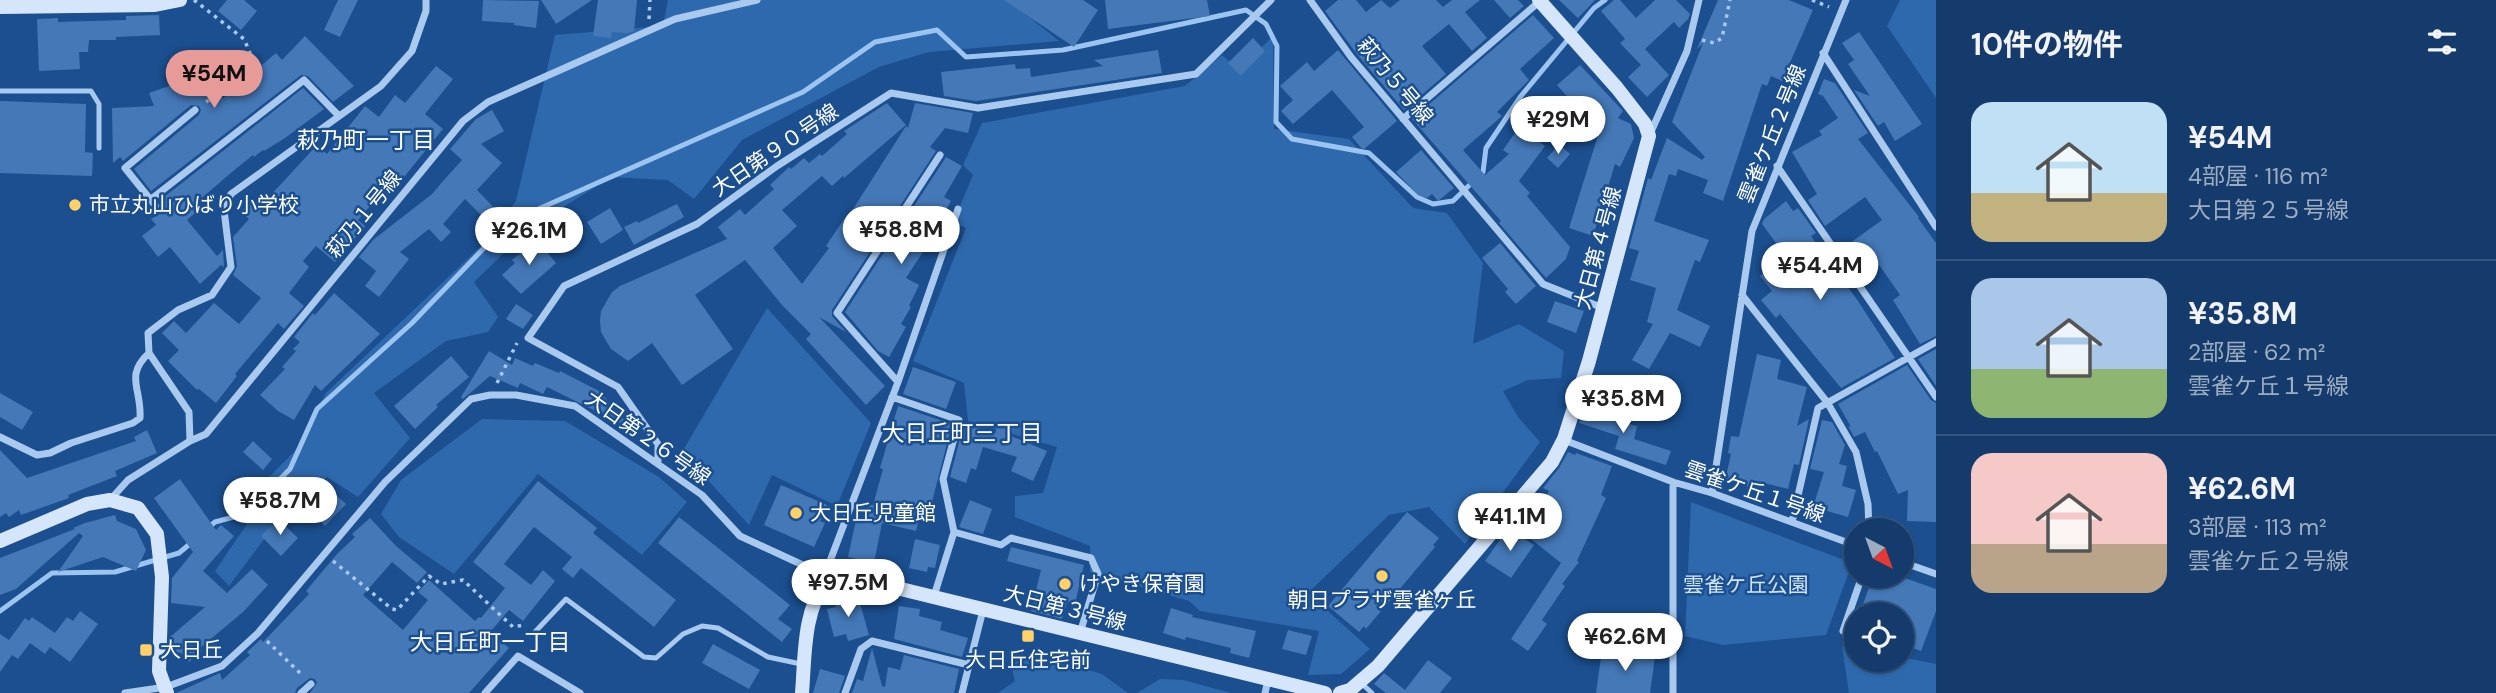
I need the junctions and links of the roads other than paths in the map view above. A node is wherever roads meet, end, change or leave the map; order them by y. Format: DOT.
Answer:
graph roads {
  1 [pos="180,0"];
  2 [pos="426,0"];
  3 [pos="757,0"];
  4 [pos="1271,0"];
  5 [pos="1310,0"];
  6 [pos="1539,0"];
  7 [pos="1699,0"];
  8 [pos="1846,0"];
  9 [pos="0,6"];
  10 [pos="1823,53"];
  11 [pos="0,91"];
  12 [pos="195,110"];
  13 [pos="339,116"];
  14 [pos="1403,119"];
  15 [pos="1649,136"];
  16 [pos="99,148"];
  17 [pos="940,155"];
  18 [pos="1777,166"];
  19 [pos="150,200"];
  20 [pos="158,209"];
  21 [pos="958,209"];
  22 [pos="1936,227"];
  23 [pos="1742,295"];
  24 [pos="1603,308"];
  25 [pos="1936,342"];
  26 [pos="149,353"];
  27 [pos="1910,357"];
  28 [pos="898,382"];
  29 [pos="892,397"];
  30 [pos="1936,397"];
  31 [pos="1827,402"];
  32 [pos="0,438"];
  33 [pos="1563,439"];
  34 [pos="190,441"];
  35 [pos="658,463"];
  36 [pos="1673,482"];
  37 [pos="1712,493"];
  38 [pos="110,500"];
  39 [pos="1869,518"];
  40 [pos="1792,522"];
  41 [pos="954,532"];
  42 [pos="0,541"];
  43 [pos="1844,541"];
  44 [pos="1914,566"];
  45 [pos="1936,574"];
  46 [pos="827,580"];
  47 [pos="1857,588"];
  48 [pos="934,597"];
  49 [pos="983,610"];
  50 [pos="1843,631"];
  51 [pos="534,633"];
  52 [pos="1080,633"];
  53 [pos="804,665"];
  54 [pos="969,665"];
  55 [pos="1360,682"];
  56 [pos="311,684"];
  57 [pos="1267,686"];
  58 [pos="167,690"];
  59 [pos="125,693"];
  60 [pos="301,693"];
  61 [pos="485,693"];
  62 [pos="580,693"];
  63 [pos="802,693"];
  64 [pos="845,693"];
  65 [pos="962,693"];
  66 [pos="1325,693"];
  67 [pos="1340,693"];
  68 [pos="1373,693"];
  69 [pos="1673,693"];
  1 -- 9 [label="street"];
  2 -- 13 [label="street"];
  3 -- 34 [label="street, 萩乃１号線"];
  4 -- 35 [label="street, 大日第９０号線"];
  5 -- 14 [label="street, 萩乃５号線"];
  6 -- 14 [label="street"];
  6 -- 15 [label="street"];
  7 -- 15 [label="street"];
  8 -- 10 [label="street, 雲雀ケ丘２号線"];
  10 -- 18 [label="street, 雲雀ケ丘２号線"];
  10 -- 22 [label="street"];
  11 -- 16 [label="lane"];
  12 -- 19 [label="street"];
  13 -- 19 [label="street"];
  13 -- 26 [label="street"];
  14 -- 24 [label="street, 萩乃５号線"];
  15 -- 24 [label="street, 大日第４号線"];
  17 -- 28 [label="street"];
  18 -- 23 [label="street, 雲雀ケ丘２号線"];
  18 -- 27 [label="street"];
  19 -- 20 [label="street"];
  21 -- 28 [label="street"];
  23 -- 31 [label="street"];
  23 -- 37 [label="street, 雲雀ケ丘２号線"];
  24 -- 33 [label="street, 大日第４号線"];
  25 -- 27 [label="street"];
  26 -- 32 [label="street"];
  26 -- 34 [label="street"];
  27 -- 30 [label="street"];
  27 -- 31 [label="street"];
  28 -- 29 [label="street"];
  29 -- 41 [label="street"];
  29 -- 46 [label="street"];
  31 -- 39 [label="street"];
  31 -- 40 [label="street"];
  33 -- 36 [label="street, 雲雀ケ丘１号線"];
  33 -- 55 [label="street"];
  34 -- 38 [label="street, 萩乃１号線"];
  35 -- 46 [label="street, 大日第２６号線"];
  35 -- 58 [label="street, 大日第２６号線"];
  36 -- 37 [label="street, 雲雀ケ丘１号線"];
  36 -- 69 [label="street"];
  37 -- 40 [label="street, 雲雀ケ丘１号線"];
  38 -- 42 [label="street"];
  38 -- 58 [label="street"];
  40 -- 43 [label="street, 雲雀ケ丘１号線"];
  41 -- 48 [label="street"];
  41 -- 52 [label="street"];
  44 -- 45 [label="street"];
  46 -- 48 [label="street, 大日第３号線"];
  46 -- 53 [label="street"];
  47 -- 50 [label="street"];
  48 -- 49 [label="street, 大日第３号線"];
  49 -- 52 [label="street, 大日第３号線"];
  49 -- 54 [label="street"];
  51 -- 53 [label="lane"];
  52 -- 57 [label="street, 大日第３号線"];
  53 -- 63 [label="street"];
  54 -- 64 [label="street"];
  54 -- 65 [label="street"];
  55 -- 67 [label="street"];
  55 -- 68 [label="lane"];
  56 -- 60 [label="street"];
  57 -- 66 [label="street, 大日第３号線"];
  58 -- 59 [label="street, 大日第２６号線"];
  61 -- 62 [label="street"];
}
